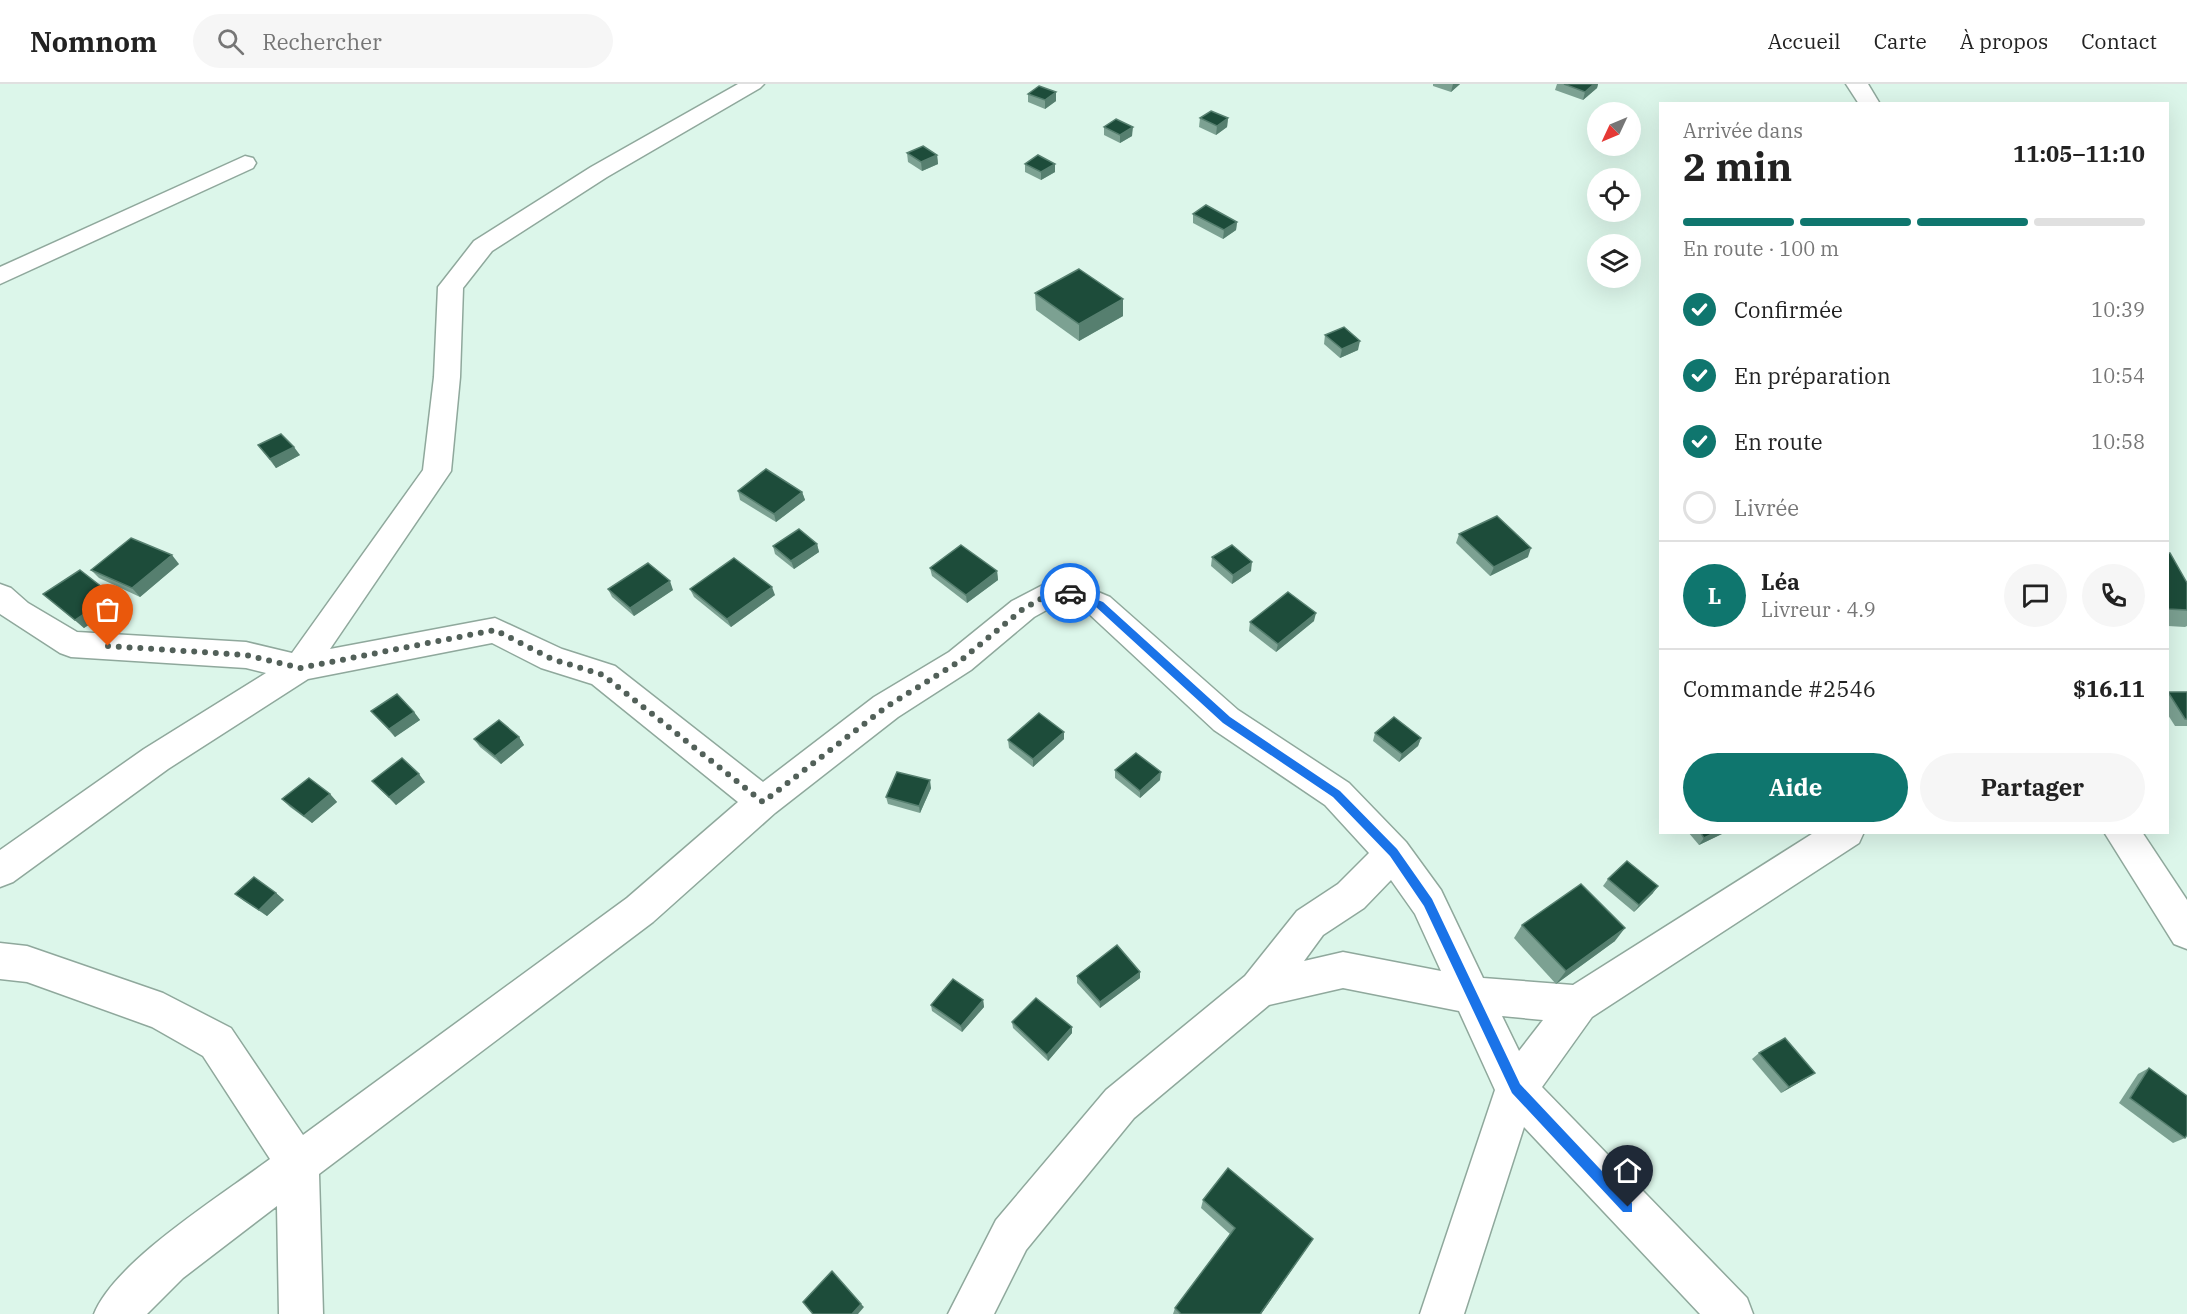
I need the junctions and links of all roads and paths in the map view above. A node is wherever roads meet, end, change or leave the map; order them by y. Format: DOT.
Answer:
graph roads {
  1 [pos="753,84"];
  2 [pos="1857,84"];
  3 [pos="1869,102"];
  4 [pos="245,163"];
  5 [pos="0,276"];
  6 [pos="0,596"];
  7 [pos="300,668"];
  8 [pos="763,802"];
  9 [pos="1842,834"];
  10 [pos="2123,834"];
  11 [pos="1393,853"];
  12 [pos="0,871"];
  13 [pos="2187,932"];
  14 [pos="0,961"];
  15 [pos="1259,989"];
  16 [pos="1471,995"];
  17 [pos="1578,1004"];
  18 [pos="1516,1089"];
  19 [pos="298,1164"];
  20 [pos="116,1314"];
  21 [pos="301,1314"];
  22 [pos="970,1314"];
  23 [pos="1442,1314"];
  24 [pos="1731,1314"];
  1 -- 7 [label="street"];
  2 -- 3 [label="street"];
  4 -- 5 [label="street"];
  6 -- 7 [label="street"];
  7 -- 8 [label="street"];
  7 -- 12 [label="street"];
  8 -- 11 [label="street"];
  8 -- 19 [label="street"];
  9 -- 17 [label="street"];
  10 -- 13 [label="street"];
  11 -- 15 [label="street"];
  11 -- 16 [label="street"];
  14 -- 19 [label="street"];
  15 -- 16 [label="street"];
  15 -- 22 [label="street"];
  16 -- 17 [label="street"];
  16 -- 18 [label="street"];
  17 -- 18 [label="street"];
  18 -- 23 [label="street"];
  18 -- 24 [label="street"];
  19 -- 20 [label="street"];
  19 -- 21 [label="street"];
}
